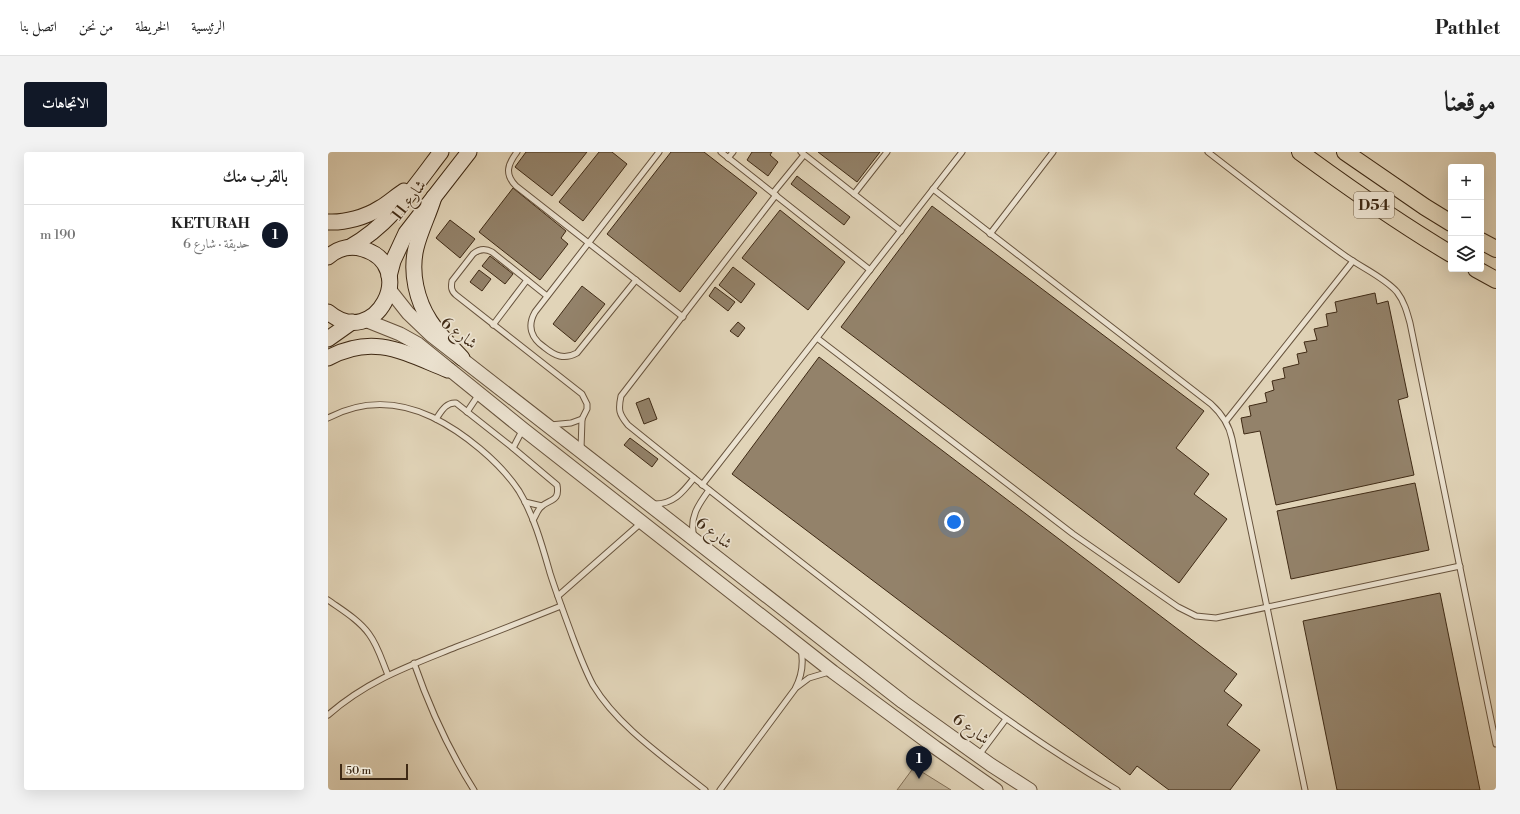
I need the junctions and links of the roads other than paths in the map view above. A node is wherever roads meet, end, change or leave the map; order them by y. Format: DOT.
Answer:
graph roads {
  1 [pos="441,152"];
  2 [pos="469,152"];
  3 [pos="517,152"];
  4 [pos="659,152"];
  5 [pos="720,152"];
  6 [pos="733,152"];
  7 [pos="887,152"];
  8 [pos="954,152"];
  9 [pos="1053,152"];
  10 [pos="1208,152"];
  11 [pos="1300,152"];
  12 [pos="1345,152"];
  13 [pos="803,153"];
  14 [pos="961,154"];
  15 [pos="728,158"];
  16 [pos="415,185"];
  17 [pos="933,190"];
  18 [pos="775,194"];
  19 [pos="854,194"];
  20 [pos="434,196"];
  21 [pos="1448,221"];
  22 [pos="328,222"];
  23 [pos="900,231"];
  24 [pos="990,234"];
  25 [pos="1484,242"];
  26 [pos="588,243"];
  27 [pos="337,249"];
  28 [pos="1496,249"];
  29 [pos="1448,252"];
  30 [pos="1353,261"];
  31 [pos="870,270"];
  32 [pos="1481,272"];
  33 [pos="527,280"];
  34 [pos="636,280"];
  35 [pos="1496,280"];
  36 [pos="389,282"];
  37 [pos="547,296"];
  38 [pos="328,312"];
  39 [pos="683,317"];
  40 [pos="359,321"];
  41 [pos="493,325"];
  42 [pos="817,338"];
  43 [pos="328,339"];
  44 [pos="328,358"];
  45 [pos="462,358"];
  46 [pos="448,370"];
  47 [pos="479,394"];
  48 [pos="467,412"];
  49 [pos="328,418"];
  50 [pos="436,419"];
  51 [pos="582,419"];
  52 [pos="1226,421"];
  53 [pos="547,425"];
  54 [pos="523,429"];
  55 [pos="513,448"];
  56 [pos="581,451"];
  57 [pos="694,478"];
  58 [pos="702,485"];
  59 [pos="709,490"];
  60 [pos="525,502"];
  61 [pos="648,503"];
  62 [pos="542,506"];
  63 [pos="533,520"];
  64 [pos="642,523"];
  65 [pos="696,541"];
  66 [pos="1460,566"];
  67 [pos="558,596"];
  68 [pos="328,600"];
  69 [pos="561,606"];
  70 [pos="1267,607"];
  71 [pos="800,646"];
  72 [pos="414,663"];
  73 [pos="833,672"];
  74 [pos="388,675"];
  75 [pos="795,689"];
  76 [pos="328,715"];
  77 [pos="1006,719"];
  78 [pos="1496,744"];
  79 [pos="978,756"];
  80 [pos="474,790"];
  81 [pos="705,790"];
  82 [pos="720,790"];
  83 [pos="996,790"];
  84 [pos="1030,790"];
  85 [pos="1117,790"];
  86 [pos="1305,790"];
  1 -- 16 [label="main road, شارع 11"];
  2 -- 20 [label="main road, شارع 11"];
  3 -- 26 [label="lane"];
  4 -- 26 [label="lane"];
  5 -- 15 [label="lane"];
  6 -- 15 [label="lane"];
  7 -- 19 [label="lane"];
  8 -- 14 [label="lane"];
  9 -- 24 [label="lane"];
  10 -- 30 [label="lane"];
  11 -- 29 [label="main road, D54"];
  12 -- 21 [label="main road, D54"];
  13 -- 18 [label="lane"];
  13 -- 19 [label="lane"];
  14 -- 17 [label="lane"];
  15 -- 18 [label="lane"];
  16 -- 22 [label="main road"];
  16 -- 27 [label="main road, شارع 11"];
  17 -- 23 [label="lane"];
  17 -- 24 [label="lane"];
  18 -- 31 [label="lane"];
  18 -- 39 [label="lane"];
  19 -- 23 [label="lane"];
  20 -- 36 [label="main road, شارع 11"];
  20 -- 45 [label="main road"];
  23 -- 31 [label="lane"];
  24 -- 52 [label="lane"];
  25 -- 28 [label="main road"];
  26 -- 34 [label="lane"];
  26 -- 37 [label="lane"];
  27 -- 36 [label="main road"];
  30 -- 52 [label="lane"];
  30 -- 66 [label="lane"];
  31 -- 42 [label="lane"];
  32 -- 35 [label="main road"];
  33 -- 37 [label="lane"];
  33 -- 41 [label="lane"];
  33 -- 41 [label="lane"];
  34 -- 37 [label="lane"];
  34 -- 39 [label="lane"];
  36 -- 40 [label="main road, شارع 11"];
  36 -- 45 [label="street, شارع 6"];
  38 -- 40 [label="main road"];
  39 -- 57 [label="lane"];
  40 -- 43 [label="main road"];
  40 -- 46 [label="street"];
  41 -- 51 [label="lane"];
  42 -- 58 [label="lane"];
  42 -- 70 [label="lane"];
  44 -- 46 [label="main road"];
  45 -- 53 [label="street, شارع 6"];
  46 -- 47 [label="street"];
  47 -- 48 [label="lane"];
  47 -- 54 [label="street"];
  48 -- 50 [label="lane"];
  48 -- 55 [label="lane"];
  49 -- 50 [label="lane"];
  50 -- 60 [label="lane"];
  51 -- 53 [label="lane"];
  51 -- 56 [label="lane"];
  52 -- 70 [label="lane"];
  53 -- 56 [label="street, شارع 6"];
  54 -- 55 [label="lane"];
  54 -- 64 [label="street"];
  55 -- 62 [label="lane"];
  56 -- 61 [label="street, شارع 6"];
  57 -- 58 [label="lane"];
  57 -- 61 [label="lane"];
  58 -- 59 [label="lane"];
  59 -- 65 [label="lane"];
  59 -- 77 [label="lane"];
  60 -- 62 [label="lane"];
  60 -- 63 [label="lane"];
  61 -- 65 [label="street, شارع 6"];
  62 -- 63 [label="lane"];
  63 -- 67 [label="lane"];
  64 -- 67 [label="lane"];
  64 -- 71 [label="street"];
  65 -- 79 [label="street, شارع 6"];
  66 -- 70 [label="lane"];
  66 -- 78 [label="lane"];
  67 -- 69 [label="lane"];
  68 -- 74 [label="lane"];
  69 -- 72 [label="lane"];
  69 -- 81 [label="lane"];
  70 -- 86 [label="lane"];
  71 -- 73 [label="street"];
  71 -- 75 [label="lane"];
  72 -- 74 [label="lane"];
  72 -- 80 [label="lane"];
  73 -- 75 [label="lane"];
  73 -- 83 [label="street"];
  74 -- 76 [label="lane"];
  75 -- 82 [label="lane"];
  77 -- 79 [label="lane"];
  77 -- 85 [label="lane"];
  79 -- 84 [label="street, شارع 6"];
}
